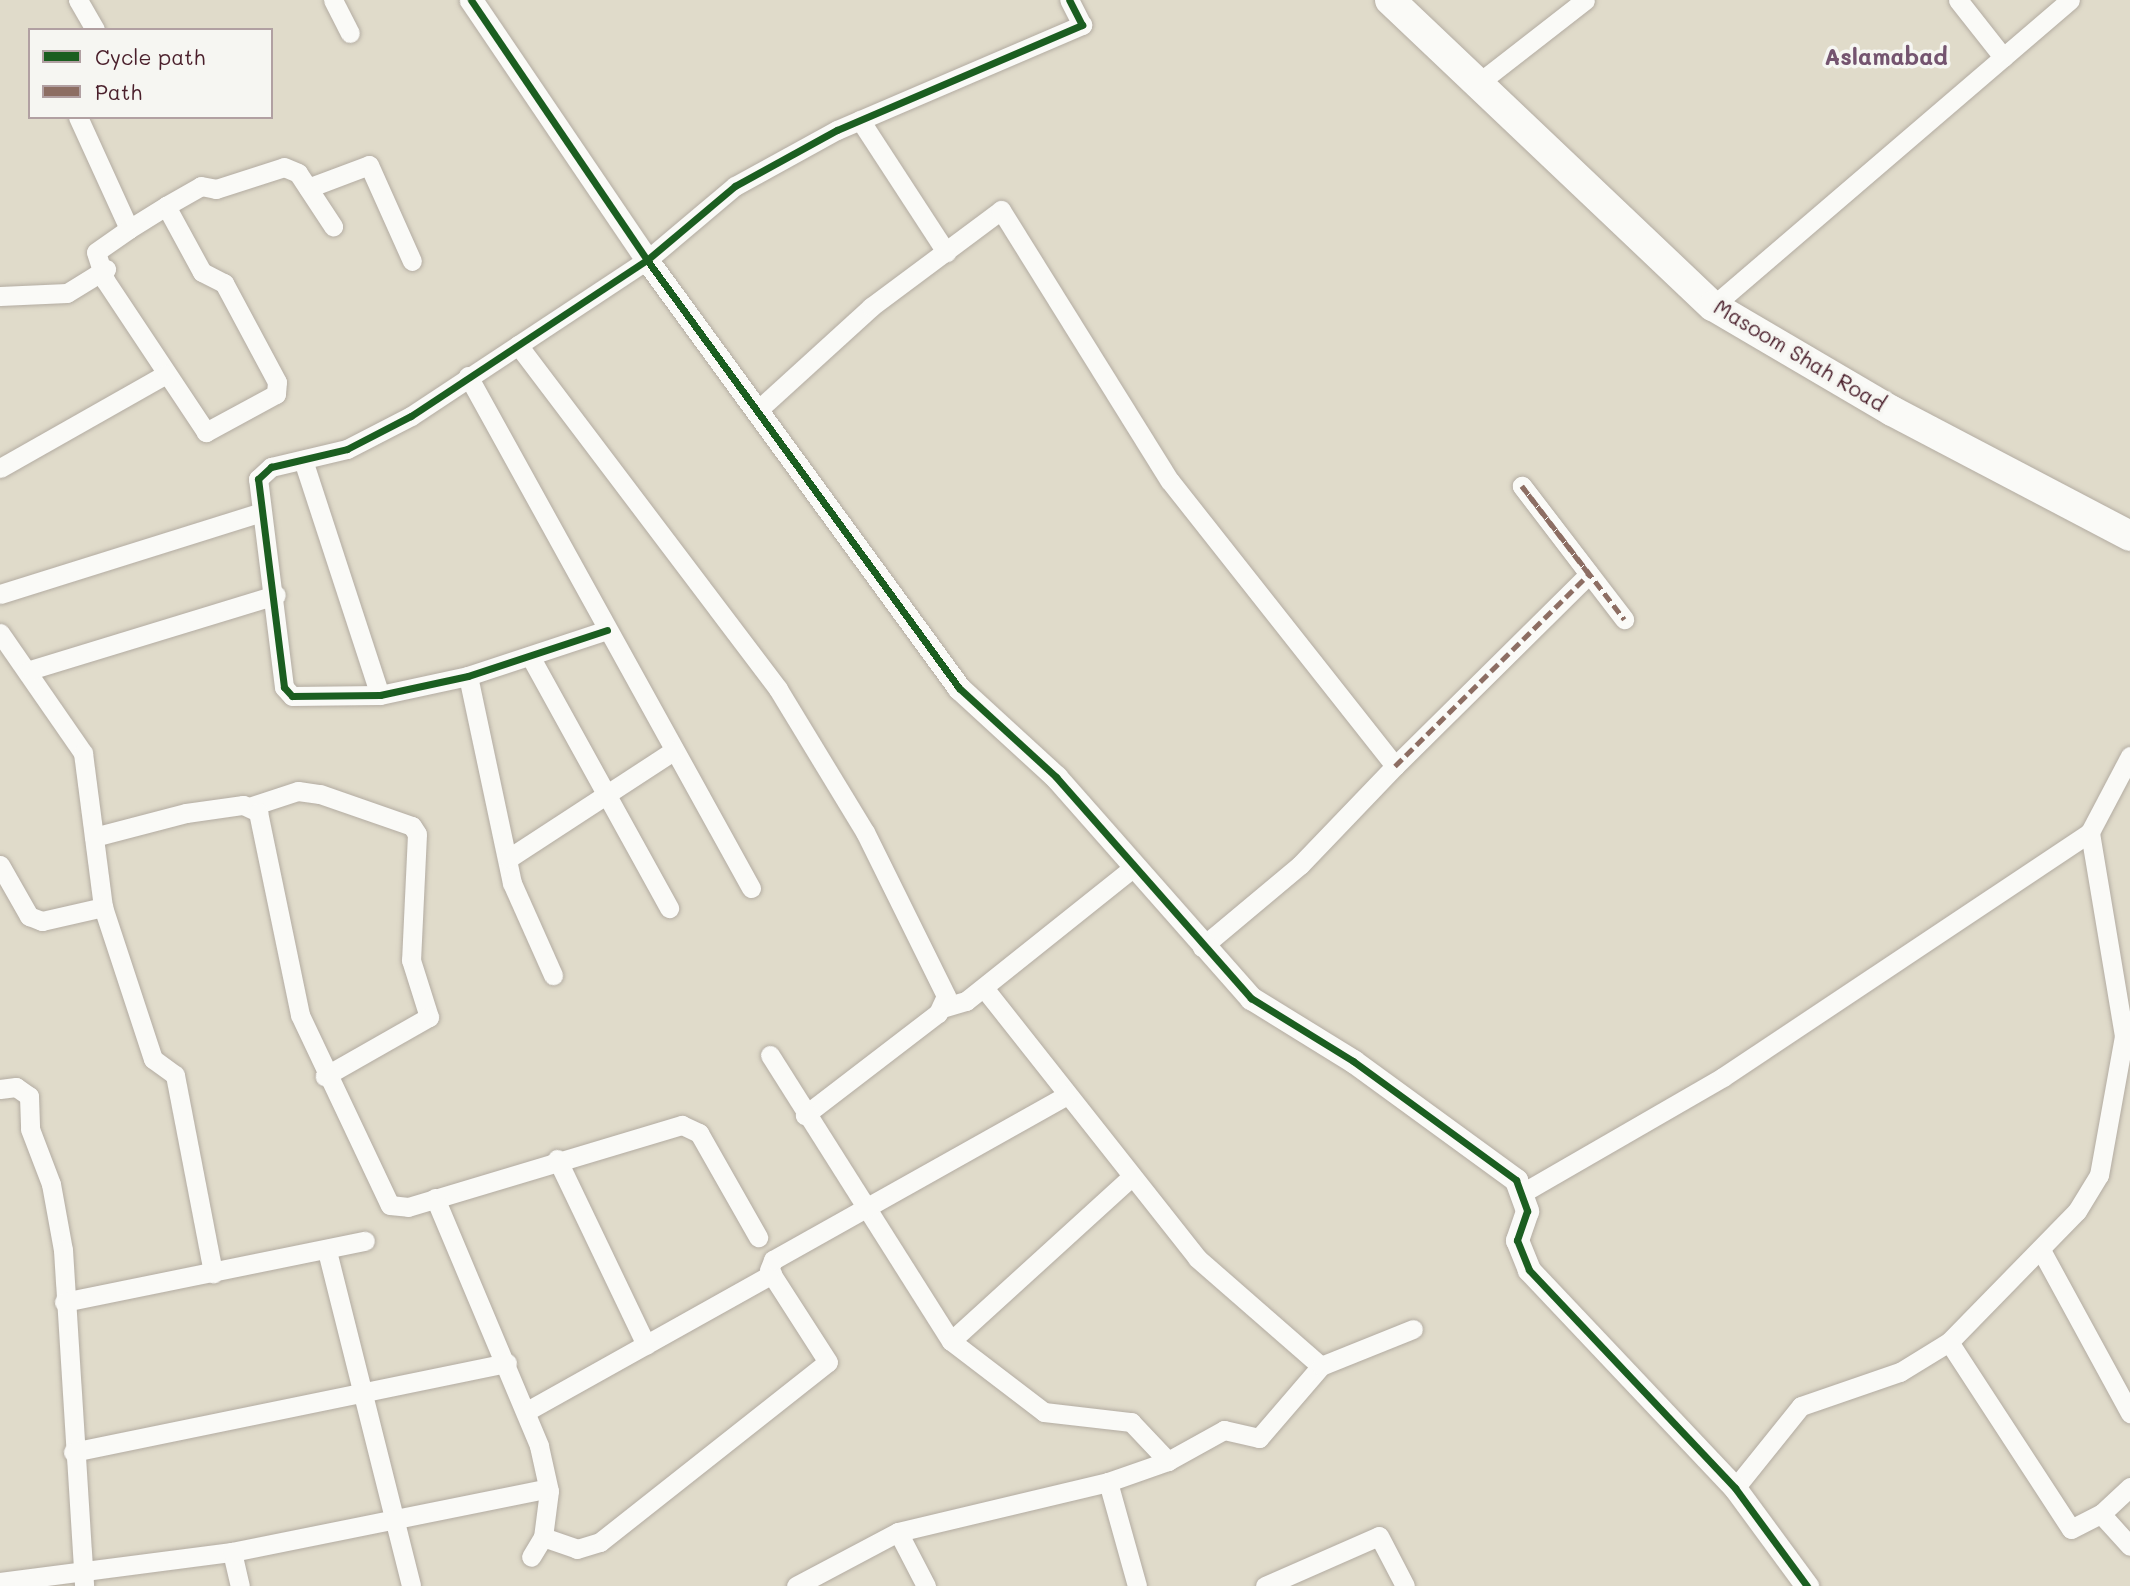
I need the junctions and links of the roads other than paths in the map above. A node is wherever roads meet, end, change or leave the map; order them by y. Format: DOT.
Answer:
graph roads {
  1 [pos="78,0"];
  2 [pos="333,0"];
  3 [pos="471,0"];
  4 [pos="1069,0"];
  5 [pos="1390,0"];
  6 [pos="1585,0"];
  7 [pos="1958,0"];
  8 [pos="2070,0"];
  9 [pos="94,28"];
  10 [pos="350,33"];
  11 [pos="2003,57"];
  12 [pos="1476,85"];
  13 [pos="79,119"];
  14 [pos="860,120"];
  15 [pos="308,188"];
  16 [pos="166,206"];
  17 [pos="333,226"];
  18 [pos="129,229"];
  19 [pos="946,252"];
  20 [pos="647,260"];
  21 [pos="412,261"];
  22 [pos="106,269"];
  23 [pos="0,296"];
  24 [pos="1713,306"];
  25 [pos="517,345"];
  26 [pos="166,374"];
  27 [pos="468,376"];
  28 [pos="758,410"];
  29 [pos="303,460"];
  30 [pos="0,468"];
  31 [pos="261,512"];
  32 [pos="2130,536"];
  33 [pos="0,594"];
  34 [pos="276,594"];
  35 [pos="1624,619"];
  36 [pos="607,630"];
  37 [pos="0,633"];
  38 [pos="530,656"];
  39 [pos="30,670"];
  40 [pos="468,676"];
  41 [pos="380,695"];
  42 [pos="673,751"];
  43 [pos="2130,756"];
  44 [pos="1395,766"];
  45 [pos="604,797"];
  46 [pos="252,806"];
  47 [pos="2090,832"];
  48 [pos="94,837"];
  49 [pos="509,858"];
  50 [pos="0,865"];
  51 [pos="1134,867"];
  52 [pos="751,888"];
  53 [pos="103,907"];
  54 [pos="669,908"];
  55 [pos="1202,947"];
  56 [pos="553,975"];
  57 [pos="984,988"];
  58 [pos="946,1007"];
  59 [pos="770,1055"];
  60 [pos="325,1076"];
  61 [pos="0,1089"];
  62 [pos="1067,1095"];
  63 [pos="805,1115"];
  64 [pos="557,1159"];
  65 [pos="1132,1177"];
  66 [pos="1524,1192"];
  67 [pos="435,1198"];
  68 [pos="863,1210"];
  69 [pos="758,1237"];
  70 [pos="365,1241"];
  71 [pos="2041,1250"];
  72 [pos="327,1251"];
  73 [pos="213,1273"];
  74 [pos="772,1274"];
  75 [pos="64,1302"];
  76 [pos="1413,1329"];
  77 [pos="951,1341"];
  78 [pos="1950,1342"];
  79 [pos="646,1345"];
  80 [pos="508,1363"];
  81 [pos="1321,1366"];
  82 [pos="364,1394"];
  83 [pos="527,1412"];
  84 [pos="2130,1413"];
  85 [pos="72,1452"];
  86 [pos="1168,1461"];
  87 [pos="1108,1482"];
  88 [pos="2130,1487"];
  89 [pos="1735,1488"];
  90 [pos="545,1489"];
  91 [pos="2101,1514"];
  92 [pos="397,1515"];
  93 [pos="898,1532"];
  94 [pos="543,1537"];
  95 [pos="2130,1546"];
  96 [pos="232,1552"];
  97 [pos="531,1557"];
  98 [pos="82,1576"];
  99 [pos="0,1582"];
  100 [pos="240,1586"];
  101 [pos="411,1586"];
  102 [pos="796,1586"];
  103 [pos="926,1586"];
  104 [pos="1137,1586"];
  105 [pos="1265,1586"];
  106 [pos="1405,1586"];
  107 [pos="1807,1586"];
  1 -- 9 [label="street"];
  2 -- 10 [label="street"];
  3 -- 20 [label="street"];
  4 -- 14 [label="street"];
  5 -- 12 [label="main road, Masoom Shah Road"];
  6 -- 12 [label="street"];
  7 -- 11 [label="street"];
  8 -- 11 [label="street"];
  11 -- 24 [label="street"];
  12 -- 24 [label="main road, Masoom Shah Road"];
  13 -- 18 [label="street"];
  14 -- 19 [label="street"];
  14 -- 20 [label="street"];
  15 -- 16 [label="street"];
  15 -- 17 [label="street"];
  15 -- 21 [label="street"];
  16 -- 18 [label="street"];
  16 -- 26 [label="street"];
  18 -- 22 [label="street"];
  19 -- 28 [label="street"];
  19 -- 44 [label="street"];
  20 -- 25 [label="street"];
  20 -- 28 [label="street"];
  22 -- 23 [label="street"];
  22 -- 26 [label="street"];
  24 -- 32 [label="main road, Masoom Shah Road"];
  25 -- 27 [label="street"];
  25 -- 58 [label="street"];
  26 -- 30 [label="street"];
  27 -- 29 [label="street"];
  27 -- 36 [label="street"];
  28 -- 51 [label="street"];
  29 -- 31 [label="street"];
  29 -- 41 [label="street"];
  31 -- 33 [label="street"];
  31 -- 34 [label="street"];
  34 -- 39 [label="street"];
  34 -- 41 [label="street"];
  35 -- 44 [label="street"];
  36 -- 38 [label="street"];
  36 -- 42 [label="street"];
  37 -- 39 [label="street"];
  38 -- 40 [label="street"];
  38 -- 45 [label="street"];
  39 -- 48 [label="street"];
  40 -- 41 [label="street"];
  40 -- 49 [label="street"];
  42 -- 45 [label="street"];
  42 -- 52 [label="street"];
  43 -- 47 [label="street"];
  44 -- 55 [label="street"];
  45 -- 49 [label="street"];
  45 -- 54 [label="street"];
  46 -- 48 [label="street"];
  46 -- 60 [label="street"];
  46 -- 60 [label="street"];
  47 -- 66 [label="street"];
  47 -- 71 [label="street"];
  48 -- 53 [label="street"];
  49 -- 56 [label="street"];
  50 -- 53 [label="street"];
  51 -- 55 [label="street"];
  51 -- 57 [label="street"];
  53 -- 73 [label="street"];
  55 -- 66 [label="street"];
  57 -- 58 [label="street"];
  57 -- 62 [label="street"];
  58 -- 63 [label="street"];
  59 -- 63 [label="street"];
  60 -- 67 [label="street"];
  61 -- 75 [label="street"];
  62 -- 65 [label="street"];
  62 -- 68 [label="street"];
  63 -- 68 [label="street"];
  64 -- 67 [label="street"];
  64 -- 69 [label="street"];
  64 -- 79 [label="street"];
  65 -- 77 [label="street"];
  65 -- 81 [label="street"];
  66 -- 89 [label="street"];
  67 -- 80 [label="street"];
  68 -- 74 [label="street"];
  68 -- 77 [label="street"];
  70 -- 72 [label="street"];
  71 -- 78 [label="street"];
  71 -- 84 [label="street"];
  72 -- 73 [label="street"];
  72 -- 82 [label="street"];
  73 -- 75 [label="street"];
  74 -- 79 [label="street"];
  74 -- 94 [label="street"];
  75 -- 85 [label="street"];
  76 -- 81 [label="street"];
  77 -- 86 [label="street"];
  78 -- 89 [label="street"];
  78 -- 91 [label="street"];
  79 -- 83 [label="street"];
  80 -- 82 [label="street"];
  80 -- 83 [label="street"];
  81 -- 86 [label="street"];
  82 -- 85 [label="street"];
  82 -- 92 [label="street"];
  83 -- 94 [label="street"];
  85 -- 98 [label="street"];
  86 -- 87 [label="street"];
  87 -- 93 [label="street"];
  87 -- 104 [label="street"];
  88 -- 91 [label="street"];
  89 -- 107 [label="street"];
  90 -- 92 [label="street"];
  91 -- 95 [label="street"];
  92 -- 96 [label="street"];
  92 -- 101 [label="street"];
  93 -- 102 [label="street"];
  93 -- 103 [label="street"];
  94 -- 97 [label="street"];
  96 -- 98 [label="street"];
  96 -- 100 [label="street"];
  98 -- 99 [label="street"];
  105 -- 106 [label="street"];
}
